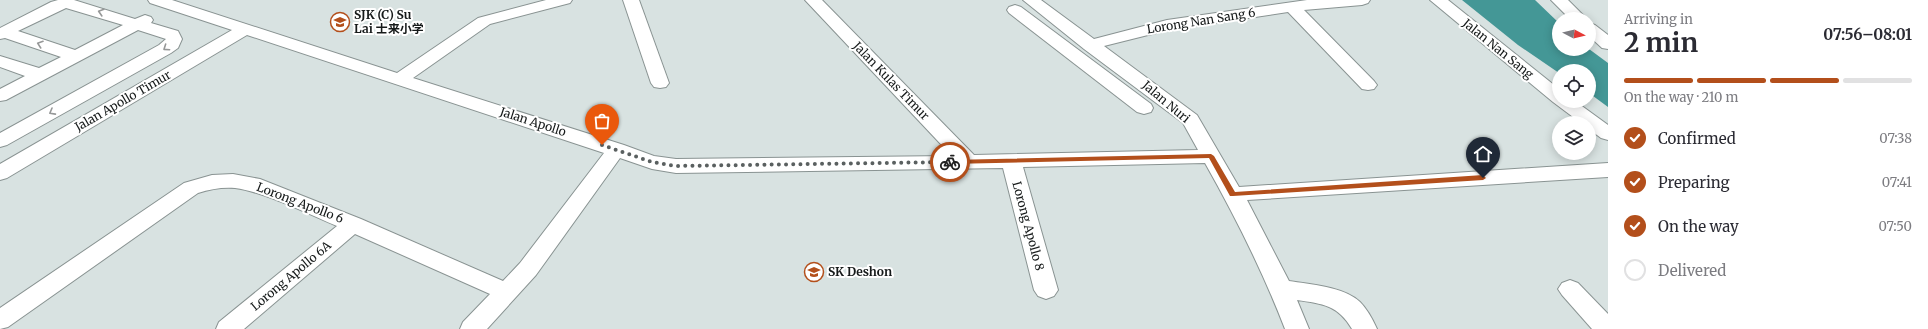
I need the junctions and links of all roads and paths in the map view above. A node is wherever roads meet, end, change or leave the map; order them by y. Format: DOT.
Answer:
graph roads {
  1 [pos="562,0"];
  2 [pos="631,0"];
  3 [pos="813,0"];
  4 [pos="1362,0"];
  5 [pos="1438,0"];
  6 [pos="1559,0"];
  7 [pos="165,3"];
  8 [pos="1303,4"];
  9 [pos="1023,5"];
  10 [pos="1572,12"];
  11 [pos="1054,18"];
  12 [pos="138,23"];
  13 [pos="1032,24"];
  14 [pos="246,29"];
  15 [pos="2,33"];
  16 [pos="1596,34"];
  17 [pos="1090,44"];
  18 [pos="1608,44"];
  19 [pos="75,56"];
  20 [pos="0,60"];
  21 [pos="41,75"];
  22 [pos="400,79"];
  23 [pos="1141,81"];
  24 [pos="660,83"];
  25 [pos="1368,85"];
  26 [pos="1120,88"];
  27 [pos="1552,92"];
  28 [pos="0,96"];
  29 [pos="1144,108"];
  30 [pos="1573,108"];
  31 [pos="1608,134"];
  32 [pos="0,141"];
  33 [pos="617,149"];
  34 [pos="1211,156"];
  35 [pos="1011,161"];
  36 [pos="969,162"];
  37 [pos="3,168"];
  38 [pos="1608,170"];
  39 [pos="1233,194"];
  40 [pos="353,224"];
  41 [pos="1281,289"];
  42 [pos="1570,289"];
  43 [pos="1046,290"];
  44 [pos="507,292"];
  45 [pos="0,320"];
  46 [pos="228,329"];
  47 [pos="472,329"];
  48 [pos="1297,329"];
  49 [pos="1365,329"];
  50 [pos="1607,329"];
  1 -- 22 [label="street"];
  2 -- 24 [label="street"];
  3 -- 36 [label="street, Jalan Kulas Timur"];
  4 -- 8 [label="street, Lorong Nan Sang 6"];
  5 -- 27 [label="street, Jalan Nan Sang"];
  6 -- 10 [label="street"];
  7 -- 12 [label="street"];
  7 -- 14 [label="street, Jalan Apollo"];
  8 -- 17 [label="street, Lorong Nan Sang 6"];
  8 -- 25 [label="street"];
  9 -- 11 [label="street, Jalan Nuri"];
  9 -- 13 [label="street, Jalan Nuri"];
  11 -- 13 [label="street"];
  11 -- 17 [label="street, Jalan Nuri"];
  12 -- 15 [label="street, one-way"];
  12 -- 19 [label="street"];
  12 -- 32 [label="street, one-way"];
  13 -- 26 [label="street, Jalan Nuri"];
  14 -- 22 [label="street, Jalan Apollo"];
  14 -- 37 [label="street, Jalan Apollo Timur"];
  19 -- 15 [label="street, one-way"];
  16 -- 18 [label="street"];
  17 -- 23 [label="street, Jalan Nuri"];
  19 -- 21 [label="street"];
  20 -- 21 [label="street"];
  21 -- 28 [label="street"];
  22 -- 33 [label="street, Jalan Apollo"];
  23 -- 26 [label="street"];
  23 -- 34 [label="street, Jalan Nuri"];
  26 -- 29 [label="street, Jalan Nuri"];
  30 -- 31 [label="street"];
  33 -- 36 [label="street, Jalan Apollo"];
  33 -- 44 [label="street"];
  34 -- 35 [label="street, Jalan Apollo"];
  34 -- 39 [label="street, Jalan Nuri"];
  35 -- 36 [label="street, Jalan Apollo"];
  35 -- 43 [label="street, Lorong Apollo 8"];
  38 -- 39 [label="street"];
  39 -- 41 [label="street, Jalan Nuri"];
  40 -- 44 [label="street, Lorong Apollo 6"];
  40 -- 45 [label="street, Lorong Apollo 6"];
  40 -- 46 [label="street, Lorong Apollo 6A"];
  41 -- 48 [label="street, Jalan Nuri"];
  41 -- 49 [label="street"];
  42 -- 50 [label="street"];
  44 -- 47 [label="street"];
}
